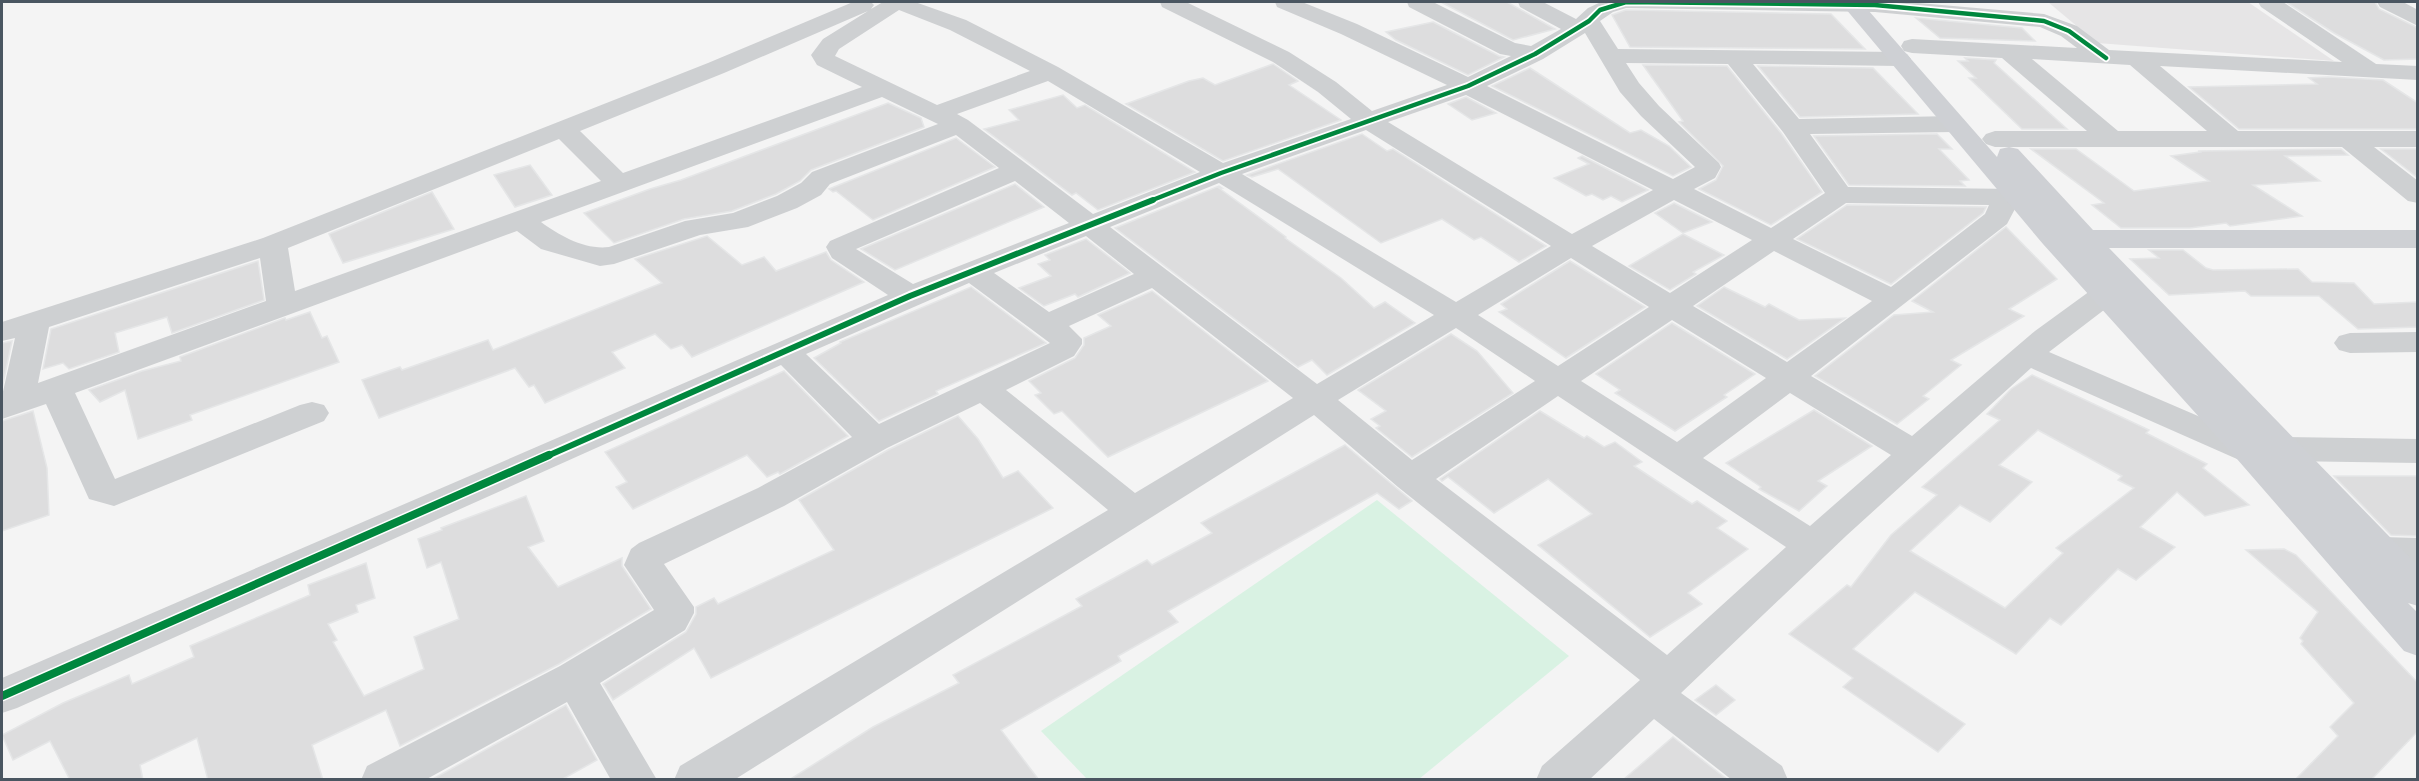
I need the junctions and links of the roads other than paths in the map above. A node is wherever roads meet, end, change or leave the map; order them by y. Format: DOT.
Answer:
graph roads {
  1 [pos="870,2"];
  2 [pos="896,2"];
  3 [pos="1170,2"];
  4 [pos="1285,2"];
  5 [pos="1417,2"];
  6 [pos="1528,2"];
  7 [pos="1625,2"];
  8 [pos="1689,2"];
  9 [pos="2269,2"];
  10 [pos="2388,2"];
  11 [pos="1862,3"];
  12 [pos="2418,19"];
  13 [pos="1582,25"];
  14 [pos="2009,52"];
  15 [pos="1906,53"];
  16 [pos="1535,54"];
  17 [pos="1612,56"];
  18 [pos="2106,58"];
  19 [pos="1736,59"];
  20 [pos="2138,60"];
  21 [pos="1050,72"];
  22 [pos="2373,72"];
  23 [pos="2411,78"];
  24 [pos="1468,86"];
  25 [pos="883,88"];
  26 [pos="948,119"];
  27 [pos="1370,122"];
  28 [pos="1954,123"];
  29 [pos="1792,127"];
  30 [pos="562,128"];
  31 [pos="2110,138"];
  32 [pos="2230,138"];
  33 [pos="1995,139"];
  34 [pos="2348,139"];
  35 [pos="2418,139"];
  36 [pos="1017,170"];
  37 [pos="1221,173"];
  38 [pos="619,184"];
  39 [pos="1675,190"];
  40 [pos="1840,195"];
  41 [pos="2418,195"];
  42 [pos="2012,197"];
  43 [pos="520,219"];
  44 [pos="1091,225"];
  45 [pos="2053,238"];
  46 [pos="1776,239"];
  47 [pos="2086,239"];
  48 [pos="2418,239"];
  49 [pos="273,244"];
  50 [pos="1571,246"];
  51 [pos="971,271"];
  52 [pos="1156,274"];
  53 [pos="2113,287"];
  54 [pos="910,296"];
  55 [pos="1893,300"];
  56 [pos="1671,305"];
  57 [pos="282,306"];
  58 [pos="1458,316"];
  59 [pos="35,321"];
  60 [pos="1047,325"];
  61 [pos="2,332"];
  62 [pos="2418,342"];
  63 [pos="2350,343"];
  64 [pos="785,351"];
  65 [pos="2026,354"];
  66 [pos="1791,378"];
  67 [pos="1558,382"];
  68 [pos="983,388"];
  69 [pos="57,390"];
  70 [pos="1316,399"];
  71 [pos="9,405"];
  72 [pos="312,413"];
  73 [pos="875,440"];
  74 [pos="2285,449"];
  75 [pos="2249,451"];
  76 [pos="2418,451"];
  77 [pos="1914,453"];
  78 [pos="1678,459"];
  79 [pos="1412,478"];
  80 [pos="1132,510"];
  81 [pos="1811,545"];
  82 [pos="2380,551"];
  83 [pos="2418,552"];
  84 [pos="2418,591"];
  85 [pos="2418,640"];
  86 [pos="575,678"];
  87 [pos="1661,688"];
  88 [pos="2,696"];
  89 [pos="383,780"];
  90 [pos="635,780"];
  91 [pos="696,780"];
  92 [pos="1558,780"];
  93 [pos="1766,780"];
  1 -- 30 [label="street"];
  2 -- 21 [label="street"];
  2 -- 25 [label="street"];
  3 -- 27 [label="street"];
  4 -- 24 [label="street"];
  5 -- 16 [label="street"];
  6 -- 13 [label="street"];
  7 -- 8 [label="street"];
  7 -- 13 [label="street"];
  8 -- 11 [label="street"];
  9 -- 22 [label="street"];
  10 -- 12 [label="street"];
  11 -- 15 [label="main road"];
  11 -- 18 [label="street"];
  13 -- 16 [label="street"];
  13 -- 17 [label="street"];
  14 -- 15 [label="street"];
  14 -- 18 [label="street"];
  14 -- 31 [label="street"];
  15 -- 19 [label="street"];
  15 -- 28 [label="main road"];
  15 -- 33 [label="main road"];
  16 -- 24 [label="street"];
  17 -- 19 [label="street"];
  17 -- 39 [label="street"];
  18 -- 20 [label="street"];
  19 -- 29 [label="street"];
  20 -- 22 [label="street"];
  20 -- 32 [label="street"];
  21 -- 26 [label="street"];
  21 -- 37 [label="street"];
  22 -- 23 [label="street"];
  24 -- 27 [label="street"];
  24 -- 39 [label="street"];
  25 -- 26 [label="street"];
  25 -- 38 [label="street"];
  26 -- 36 [label="street"];
  26 -- 43 [label="street"];
  27 -- 37 [label="street"];
  27 -- 50 [label="street"];
  28 -- 29 [label="street"];
  28 -- 42 [label="main road"];
  29 -- 40 [label="street"];
  30 -- 38 [label="street"];
  30 -- 49 [label="street"];
  31 -- 32 [label="street"];
  31 -- 33 [label="street"];
  32 -- 34 [label="street"];
  33 -- 47 [label="main road"];
  34 -- 35 [label="street"];
  34 -- 41 [label="street"];
  36 -- 44 [label="street"];
  36 -- 54 [label="street"];
  37 -- 44 [label="street"];
  37 -- 58 [label="street"];
  38 -- 43 [label="street"];
  39 -- 46 [label="street"];
  39 -- 50 [label="street"];
  40 -- 42 [label="street"];
  40 -- 46 [label="street"];
  42 -- 45 [label="main road"];
  42 -- 55 [label="street"];
  43 -- 57 [label="street"];
  44 -- 51 [label="street"];
  44 -- 52 [label="street"];
  45 -- 47 [label="main road"];
  45 -- 53 [label="main road"];
  46 -- 55 [label="street"];
  46 -- 56 [label="street"];
  47 -- 48 [label="main road"];
  47 -- 53 [label="main road"];
  49 -- 57 [label="street"];
  49 -- 59 [label="street"];
  50 -- 56 [label="street"];
  50 -- 58 [label="street"];
  51 -- 54 [label="street"];
  51 -- 60 [label="street"];
  52 -- 60 [label="street"];
  52 -- 70 [label="street"];
  53 -- 65 [label="street"];
  53 -- 74 [label="main road"];
  53 -- 75 [label="main road"];
  54 -- 64 [label="street"];
  55 -- 66 [label="street"];
  56 -- 66 [label="street"];
  56 -- 67 [label="street"];
  57 -- 69 [label="street"];
  58 -- 67 [label="street"];
  58 -- 70 [label="street"];
  59 -- 61 [label="street"];
  59 -- 71 [label="street"];
  60 -- 68 [label="street"];
  62 -- 63 [label="street"];
  64 -- 73 [label="street"];
  64 -- 88 [label="street"];
  65 -- 75 [label="street"];
  65 -- 77 [label="street"];
  66 -- 77 [label="street"];
  66 -- 78 [label="street"];
  67 -- 78 [label="street"];
  67 -- 79 [label="street"];
  68 -- 73 [label="street"];
  68 -- 80 [label="street"];
  69 -- 71 [label="street"];
  69 -- 72 [label="street"];
  70 -- 79 [label="street"];
  70 -- 80 [label="street"];
  73 -- 86 [label="street"];
  74 -- 76 [label="street"];
  74 -- 82 [label="main road"];
  75 -- 85 [label="main road"];
  77 -- 81 [label="street"];
  78 -- 81 [label="street"];
  79 -- 87 [label="street"];
  80 -- 91 [label="street"];
  81 -- 87 [label="street"];
  82 -- 83 [label="street"];
  82 -- 84 [label="main road"];
  86 -- 89 [label="street"];
  86 -- 90 [label="street"];
  87 -- 92 [label="street"];
  87 -- 93 [label="street"];
}
